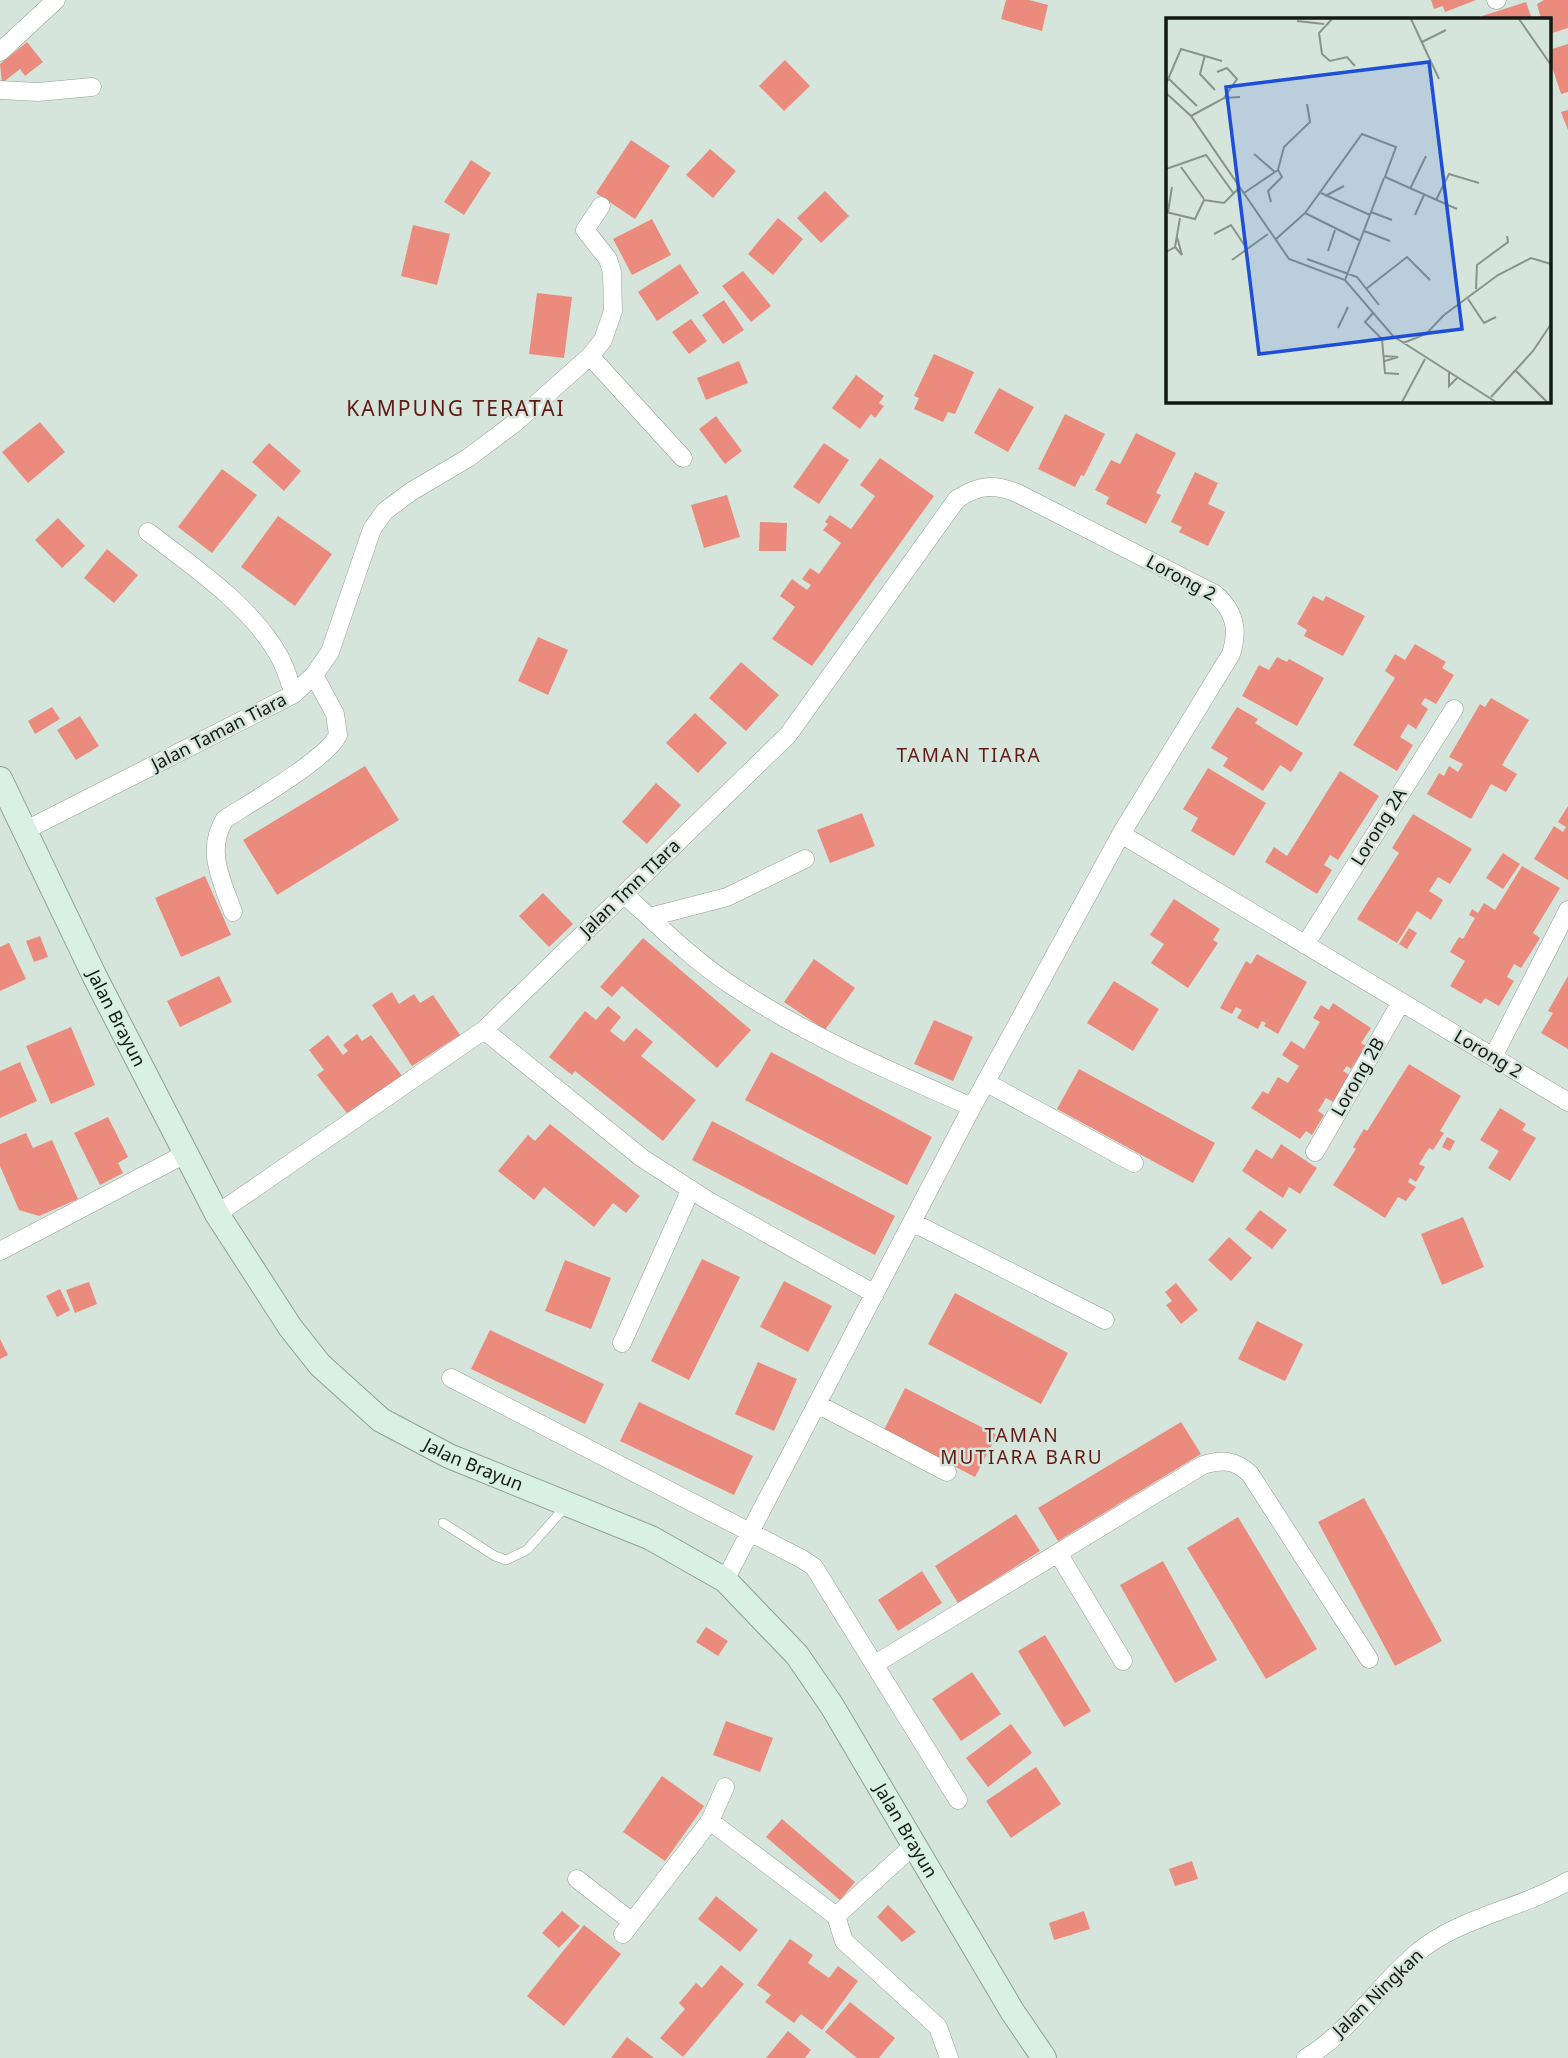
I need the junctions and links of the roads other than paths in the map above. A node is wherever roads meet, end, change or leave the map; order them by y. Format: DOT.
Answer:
graph roads {
  1 [pos="56,0"];
  2 [pos="0,52"];
  3 [pos="92,87"];
  4 [pos="0,90"];
  5 [pos="601,205"];
  6 [pos="590,356"];
  7 [pos="682,458"];
  8 [pos="971,489"];
  9 [pos="148,532"];
  10 [pos="314,675"];
  11 [pos="294,694"];
  12 [pos="1454,709"];
  13 [pos="0,779"];
  14 [pos="26,830"];
  15 [pos="1121,834"];
  16 [pos="805,859"];
  17 [pos="624,894"];
  18 [pos="1568,910"];
  19 [pos="233,912"];
  20 [pos="650,917"];
  21 [pos="1305,945"];
  22 [pos="1401,1002"];
  23 [pos="484,1030"];
  24 [pos="1493,1057"];
  25 [pos="987,1083"];
  26 [pos="1568,1102"];
  27 [pos="972,1107"];
  28 [pos="1315,1152"];
  29 [pos="185,1154"];
  30 [pos="1134,1163"];
  31 [pos="691,1189"];
  32 [pos="217,1214"];
  33 [pos="912,1222"];
  34 [pos="1,1247"];
  35 [pos="875,1294"];
  36 [pos="1105,1320"];
  37 [pos="622,1343"];
  38 [pos="451,1378"];
  39 [pos="817,1404"];
  40 [pos="947,1472"];
  41 [pos="568,1504"];
  42 [pos="443,1523"];
  43 [pos="750,1533"];
  44 [pos="1058,1553"];
  45 [pos="725,1580"];
  46 [pos="1369,1659"];
  47 [pos="1123,1661"];
  48 [pos="875,1664"];
  49 [pos="725,1787"];
  50 [pos="958,1800"];
  51 [pos="710,1821"];
  52 [pos="914,1844"];
  53 [pos="577,1879"];
  54 [pos="1568,1881"];
  55 [pos="836,1916"];
  56 [pos="949,2058"];
  57 [pos="1044,2058"];
  58 [pos="1306,2058"];
  1 -- 2 [label="street"];
  3 -- 4 [label="street"];
  5 -- 6 [label="street, Jalan Taman Tiara"];
  6 -- 7 [label="street"];
  6 -- 10 [label="street, Jalan Taman Tiara"];
  8 -- 15 [label="street, Lorong 2"];
  8 -- 17 [label="street, Jalan Tmn TIara"];
  9 -- 11 [label="street"];
  10 -- 11 [label="street, Jalan Taman Tiara"];
  10 -- 19 [label="street"];
  11 -- 14 [label="street, Jalan Taman Tiara"];
  12 -- 21 [label="street, Lorong 2A"];
  13 -- 14 [label="main road, Jalan Brayun"];
  14 -- 29 [label="main road, Jalan Brayun"];
  15 -- 21 [label="street, Lorong 2"];
  15 -- 25 [label="street, Lorong 2"];
  16 -- 20 [label="street"];
  17 -- 20 [label="street"];
  17 -- 23 [label="street, Jalan Tmn TIara"];
  18 -- 24 [label="street"];
  20 -- 27 [label="street"];
  21 -- 22 [label="street, Lorong 2"];
  22 -- 24 [label="street, Lorong 2"];
  22 -- 28 [label="street, Lorong 2B"];
  23 -- 31 [label="street"];
  23 -- 32 [label="street, Jalan Tmn TIara"];
  24 -- 26 [label="street, Lorong 2"];
  25 -- 27 [label="street, Lorong 2"];
  25 -- 30 [label="street"];
  27 -- 33 [label="street, Lorong 2"];
  29 -- 32 [label="main road, Jalan Brayun"];
  29 -- 34 [label="street"];
  31 -- 35 [label="street"];
  31 -- 37 [label="street"];
  32 -- 41 [label="main road, Jalan Brayun"];
  33 -- 35 [label="street, Lorong 2"];
  33 -- 36 [label="street"];
  35 -- 39 [label="street, Lorong 2"];
  38 -- 43 [label="street"];
  39 -- 40 [label="street"];
  39 -- 43 [label="street, Lorong 2"];
  41 -- 42 [label="lane"];
  41 -- 45 [label="main road, Jalan Brayun"];
  43 -- 45 [label="street, Lorong 2"];
  43 -- 48 [label="street"];
  44 -- 46 [label="street"];
  44 -- 47 [label="street"];
  44 -- 48 [label="street"];
  45 -- 52 [label="main road, Jalan Brayun"];
  48 -- 50 [label="street"];
  49 -- 51 [label="street"];
  51 -- 53 [label="street"];
  51 -- 55 [label="street"];
  52 -- 55 [label="street"];
  52 -- 57 [label="main road, Jalan Brayun"];
  54 -- 58 [label="street, Jalan Ningkan"];
  55 -- 56 [label="street"];
}
